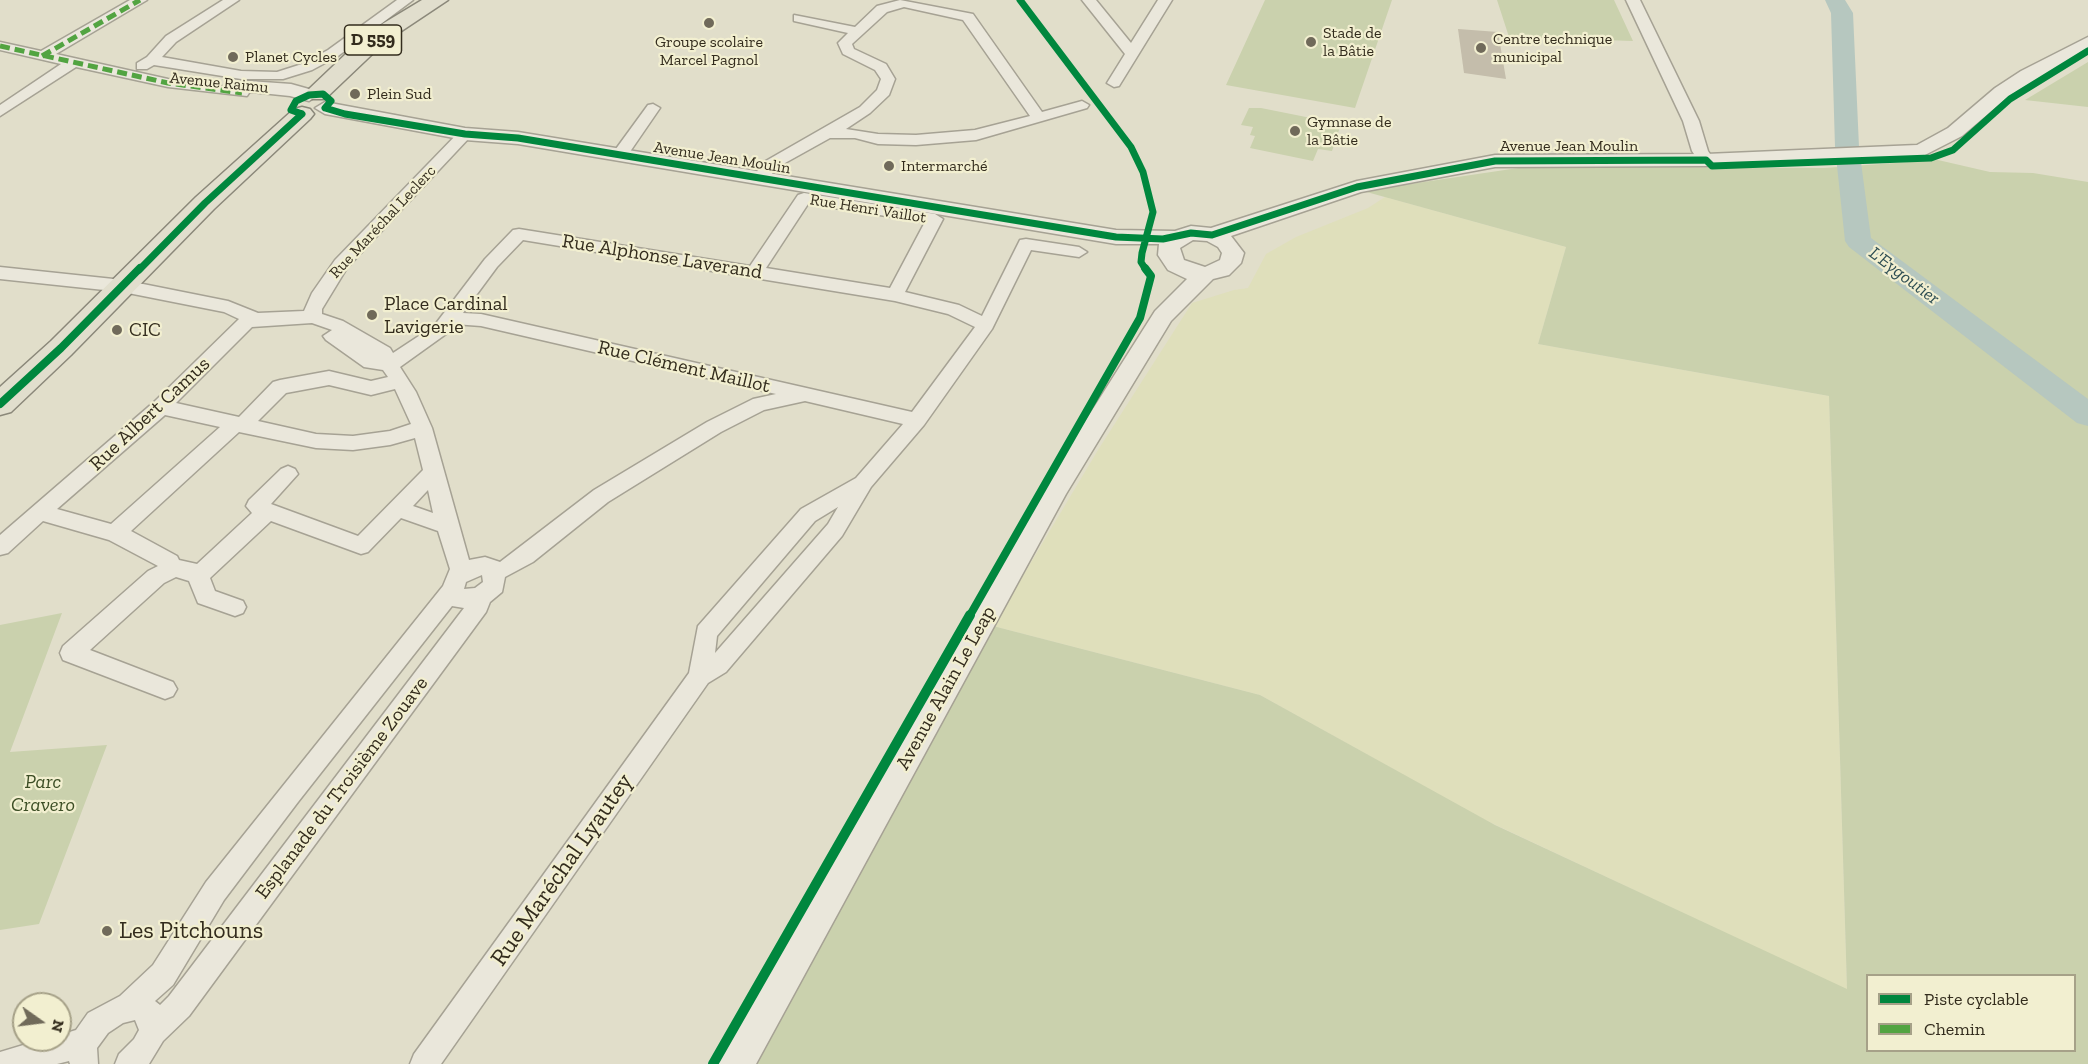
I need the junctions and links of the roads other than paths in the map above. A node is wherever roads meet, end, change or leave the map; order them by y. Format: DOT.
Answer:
graph roads {
  1 [pos="140,0"];
  2 [pos="232,0"];
  3 [pos="406,0"];
  4 [pos="438,0"];
  5 [pos="1089,0"];
  6 [pos="1165,0"];
  7 [pos="1633,0"];
  8 [pos="799,18"];
  9 [pos="856,31"];
  10 [pos="2088,42"];
  11 [pos="0,46"];
  12 [pos="1132,53"];
  13 [pos="42,56"];
  14 [pos="152,60"];
  15 [pos="72,63"];
  16 [pos="128,74"];
  17 [pos="1114,83"];
  18 [pos="246,90"];
  19 [pos="310,102"];
  20 [pos="1082,105"];
  21 [pos="653,108"];
  22 [pos="0,112"];
  23 [pos="1039,118"];
  24 [pos="465,134"];
  25 [pos="827,134"];
  26 [pos="619,156"];
  27 [pos="1706,160"];
  28 [pos="760,179"];
  29 [pos="1349,190"];
  30 [pos="1212,235"];
  31 [pos="1079,252"];
  32 [pos="1174,253"];
  33 [pos="1233,253"];
  34 [pos="755,272"];
  35 [pos="0,273"];
  36 [pos="1205,274"];
  37 [pos="123,286"];
  38 [pos="895,295"];
  39 [pos="1163,316"];
  40 [pos="313,317"];
  41 [pos="451,318"];
  42 [pos="256,319"];
  43 [pos="986,325"];
  44 [pos="394,373"];
  45 [pos="816,398"];
  46 [pos="0,404"];
  47 [pos="161,407"];
  48 [pos="917,420"];
  49 [pos="239,425"];
  50 [pos="422,428"];
  51 [pos="433,472"];
  52 [pos="288,474"];
  53 [pos="864,482"];
  54 [pos="397,509"];
  55 [pos="268,511"];
  56 [pos="42,513"];
  57 [pos="447,526"];
  58 [pos="115,533"];
  59 [pos="0,547"];
  60 [pos="171,565"];
  61 [pos="495,572"];
  62 [pos="198,576"];
  63 [pos="457,581"];
  64 [pos="480,597"];
  65 [pos="236,607"];
  66 [pos="700,676"];
  67 [pos="165,689"];
  68 [pos="128,1007"];
  69 [pos="153,1031"];
  70 [pos="85,1053"];
  71 [pos="4,1064"];
  72 [pos="129,1064"];
  73 [pos="424,1064"];
  74 [pos="736,1064"];
  1 -- 13 [label="street"];
  2 -- 14 [label="street"];
  3 -- 14 [label="street"];
  4 -- 19 [label="main road, D 559"];
  5 -- 12 [label="street"];
  6 -- 12 [label="street"];
  7 -- 27 [label="street"];
  8 -- 9 [label="street"];
  9 -- 23 [label="street"];
  9 -- 25 [label="street"];
  10 -- 27 [label="street, Avenue Jean Moulin"];
  11 -- 13 [label="street, Avenue Raimu"];
  12 -- 17 [label="street"];
  13 -- 15 [label="street, Avenue Raimu"];
  14 -- 16 [label="street"];
  15 -- 16 [label="street, Avenue Raimu"];
  15 -- 22 [label="street"];
  16 -- 18 [label="street, Avenue Raimu"];
  18 -- 19 [label="street, Avenue Raimu"];
  19 -- 24 [label="street, Avenue Jean Moulin"];
  19 -- 37 [label="main road, D 559"];
  20 -- 23 [label="street"];
  21 -- 26 [label="street"];
  23 -- 25 [label="street"];
  24 -- 26 [label="street, Avenue Jean Moulin"];
  24 -- 40 [label="street, Rue Maréchal Leclerc"];
  25 -- 28 [label="street"];
  26 -- 28 [label="street, Avenue Jean Moulin"];
  27 -- 29 [label="street, Avenue Jean Moulin"];
  28 -- 32 [label="street, Avenue Jean Moulin"];
  29 -- 30 [label="street, Avenue Jean Moulin"];
  29 -- 33 [label="street, Avenue Jean Moulin"];
  30 -- 32 [label="street"];
  30 -- 33 [label="street"];
  31 -- 43 [label="street, Rue Maréchal Lyautey"];
  32 -- 36 [label="street"];
  32 -- 39 [label="street, Avenue Alain Le Leap"];
  33 -- 36 [label="street"];
  34 -- 38 [label="street, Rue Alphonse Laverand"];
  34 -- 38 [label="street, Rue Henri Vaillot"];
  34 -- 41 [label="street, Rue Alphonse Laverand"];
  35 -- 37 [label="street"];
  36 -- 39 [label="street, Avenue Alain Le Leap"];
  37 -- 42 [label="street"];
  37 -- 46 [label="main road, D 559"];
  38 -- 43 [label="street, Rue Alphonse Laverand"];
  39 -- 74 [label="street, Avenue Alain Le Leap"];
  40 -- 42 [label="street"];
  40 -- 44 [label="street"];
  41 -- 44 [label="street, Rue Alphonse Laverand"];
  41 -- 45 [label="street, Rue Clément Maillot"];
  42 -- 47 [label="street, Rue Albert Camus"];
  43 -- 48 [label="street, Rue Maréchal Lyautey"];
  44 -- 49 [label="street"];
  44 -- 50 [label="street"];
  45 -- 48 [label="street, Rue Clément Maillot"];
  45 -- 61 [label="street"];
  47 -- 49 [label="street"];
  47 -- 56 [label="street, Rue Albert Camus"];
  48 -- 53 [label="street, Rue Maréchal Lyautey"];
  49 -- 50 [label="street"];
  49 -- 58 [label="street"];
  50 -- 51 [label="street"];
  51 -- 54 [label="street"];
  51 -- 57 [label="street"];
  52 -- 55 [label="street"];
  53 -- 66 [label="street, Rue Maréchal Lyautey"];
  53 -- 66 [label="street, Rue Maréchal Lyautey"];
  54 -- 55 [label="street"];
  54 -- 57 [label="street"];
  55 -- 62 [label="street"];
  56 -- 58 [label="street"];
  56 -- 59 [label="street, Rue Albert Camus"];
  57 -- 63 [label="street"];
  58 -- 60 [label="street"];
  60 -- 62 [label="street"];
  60 -- 67 [label="street"];
  61 -- 63 [label="street"];
  61 -- 64 [label="street, Esplanade du Troisième Zouave"];
  62 -- 65 [label="street"];
  63 -- 64 [label="street"];
  63 -- 68 [label="street, Esplanade du Troisième Zouave"];
  64 -- 69 [label="street, Esplanade du Troisième Zouave"];
  66 -- 73 [label="street, Rue Maréchal Lyautey"];
  68 -- 69 [label="street"];
  68 -- 70 [label="street, Esplanade du Troisième Zouave"];
  69 -- 72 [label="street, Esplanade du Troisième Zouave"];
  70 -- 71 [label="street"];
}
